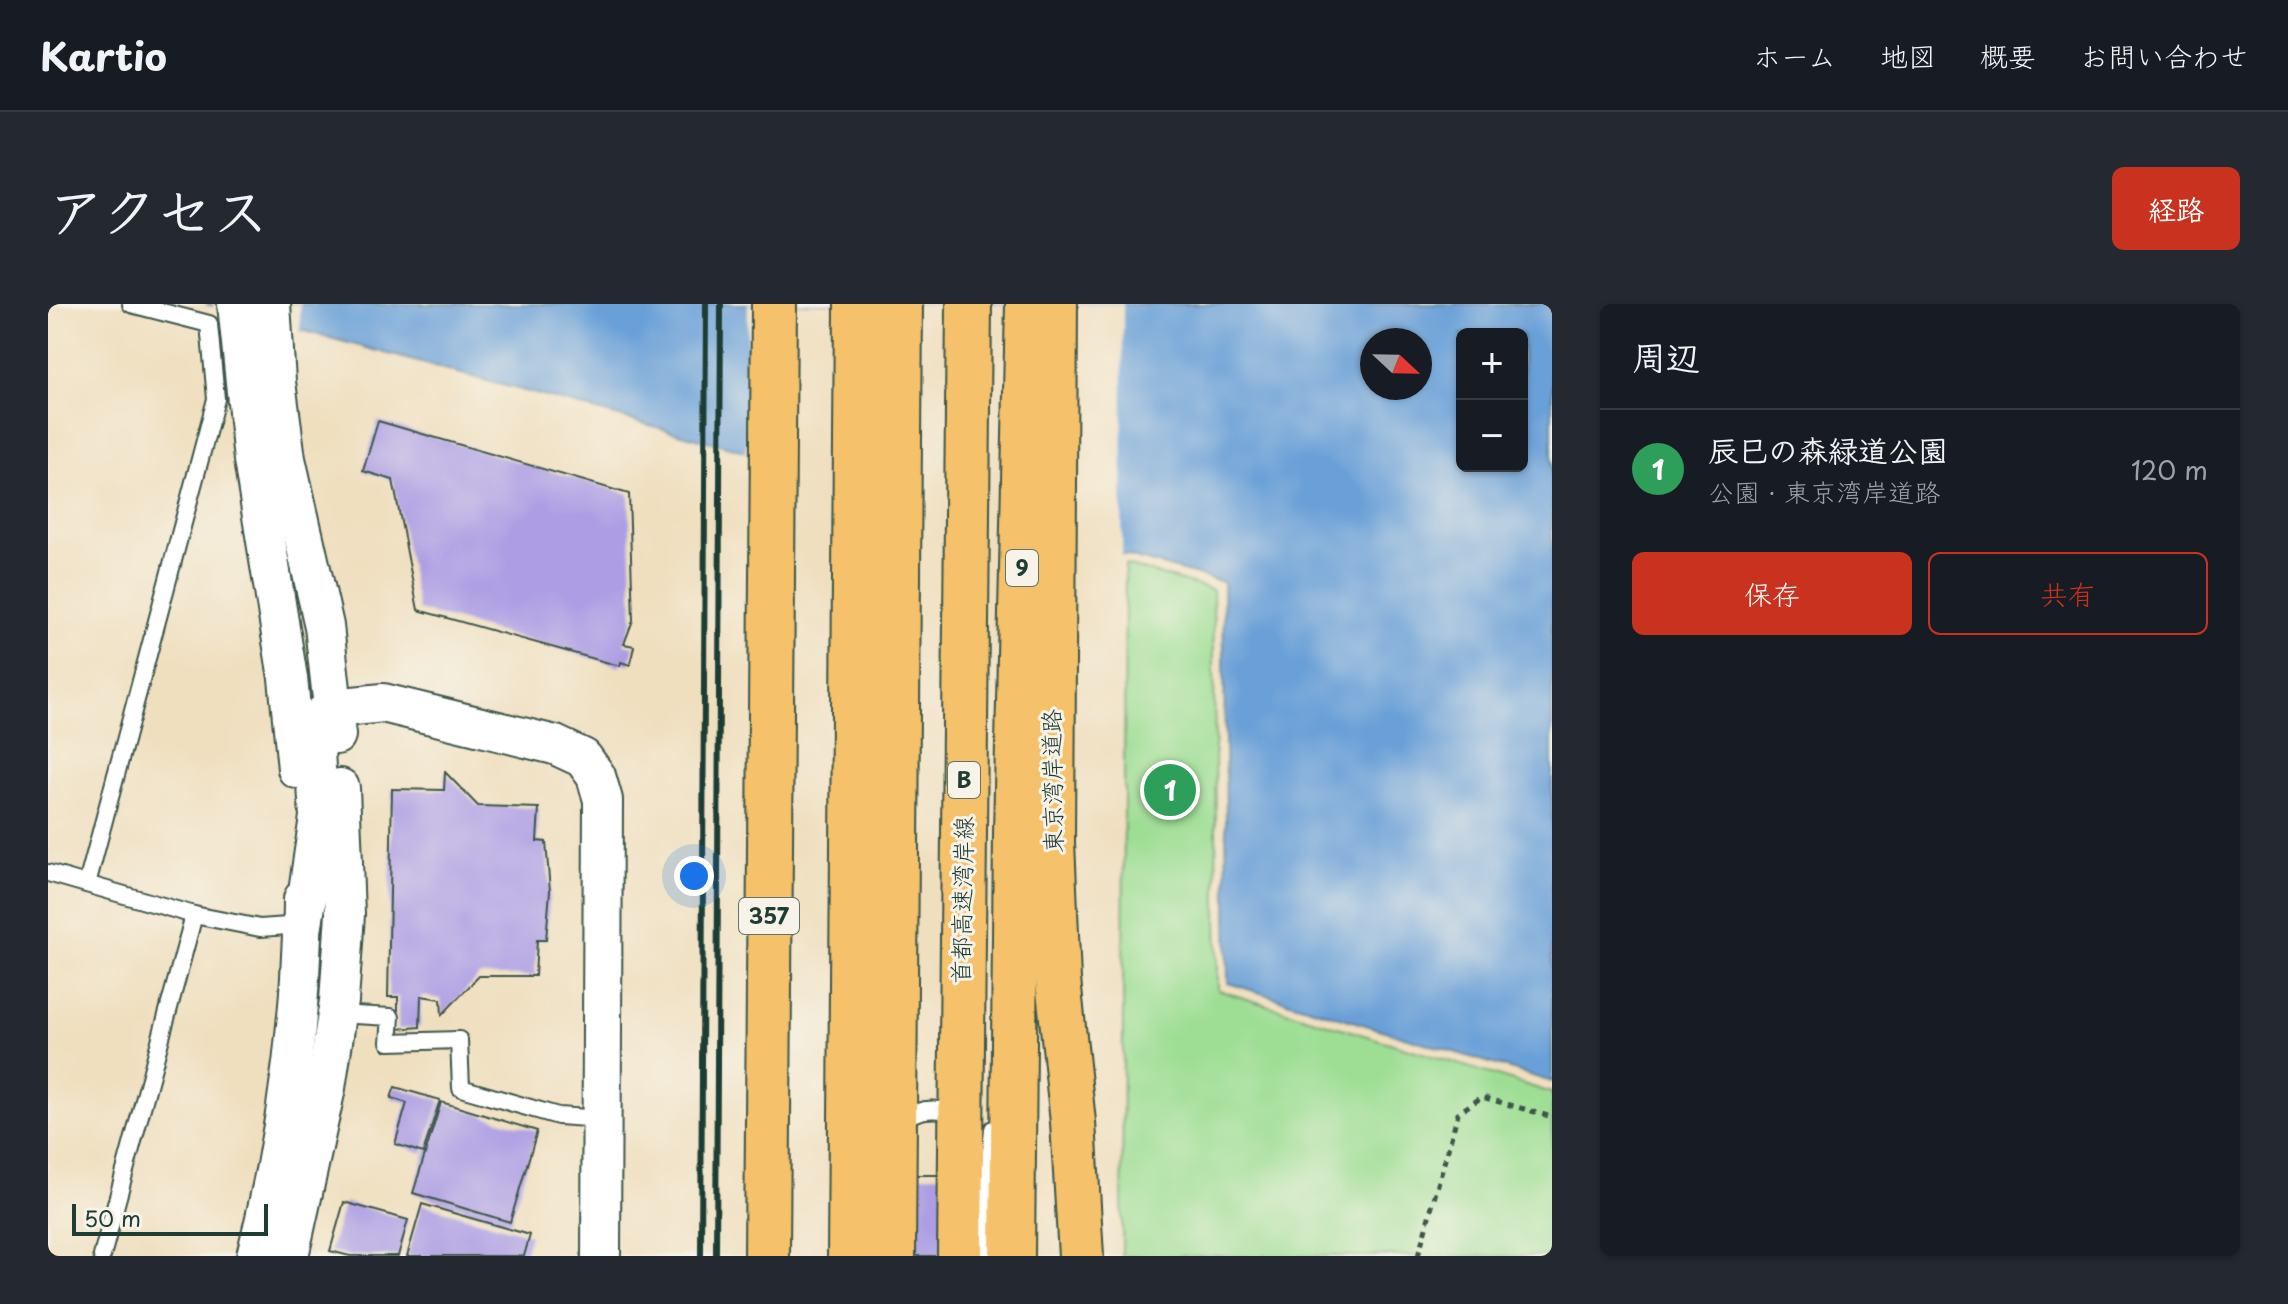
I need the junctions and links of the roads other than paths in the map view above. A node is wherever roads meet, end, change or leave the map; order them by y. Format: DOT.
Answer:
graph roads {
  1 [pos="131,304"];
  2 [pos="237,304"];
  3 [pos="271,304"];
  4 [pos="774,304"];
  5 [pos="857,304"];
  6 [pos="900,304"];
  7 [pos="969,304"];
  8 [pos="1028,304"];
  9 [pos="1055,304"];
  10 [pos="269,459"];
  11 [pos="333,708"];
  12 [pos="1016,833"];
  13 [pos="48,873"];
  14 [pos="87,884"];
  15 [pos="194,915"];
  16 [pos="303,925"];
  17 [pos="337,1014"];
  18 [pos="998,1066"];
  19 [pos="994,1113"];
  20 [pos="601,1119"];
  21 [pos="989,1175"];
  22 [pos="102,1256"];
  23 [pos="256,1256"];
  24 [pos="289,1256"];
  25 [pos="601,1256"];
  26 [pos="767,1256"];
  27 [pos="850,1256"];
  28 [pos="879,1256"];
  29 [pos="893,1256"];
  30 [pos="960,1256"];
  31 [pos="988,1256"];
  32 [pos="1012,1256"];
  33 [pos="1081,1256"];
  1 -- 14 [label="lane"];
  2 -- 10 [label="street"];
  3 -- 10 [label="street"];
  4 -- 26 [label="highway, 357"];
  5 -- 27 [label="highway"];
  6 -- 29 [label="highway"];
  7 -- 30 [label="highway, 首都高速湾岸線 / B"];
  8 -- 12 [label="highway, 9"];
  9 -- 33 [label="highway, 東京湾岸道路"];
  10 -- 11 [label="street"];
  10 -- 16 [label="street"];
  11 -- 16 [label="street"];
  11 -- 17 [label="street"];
  11 -- 20 [label="street"];
  12 -- 18 [label="lane"];
  12 -- 32 [label="highway, 9"];
  13 -- 14 [label="lane"];
  14 -- 15 [label="lane"];
  15 -- 16 [label="lane"];
  15 -- 22 [label="lane"];
  16 -- 23 [label="street"];
  17 -- 20 [label="lane"];
  17 -- 24 [label="street"];
  19 -- 21 [label="lane"];
  20 -- 25 [label="street"];
  21 -- 28 [label="lane"];
  21 -- 31 [label="lane"];
}
